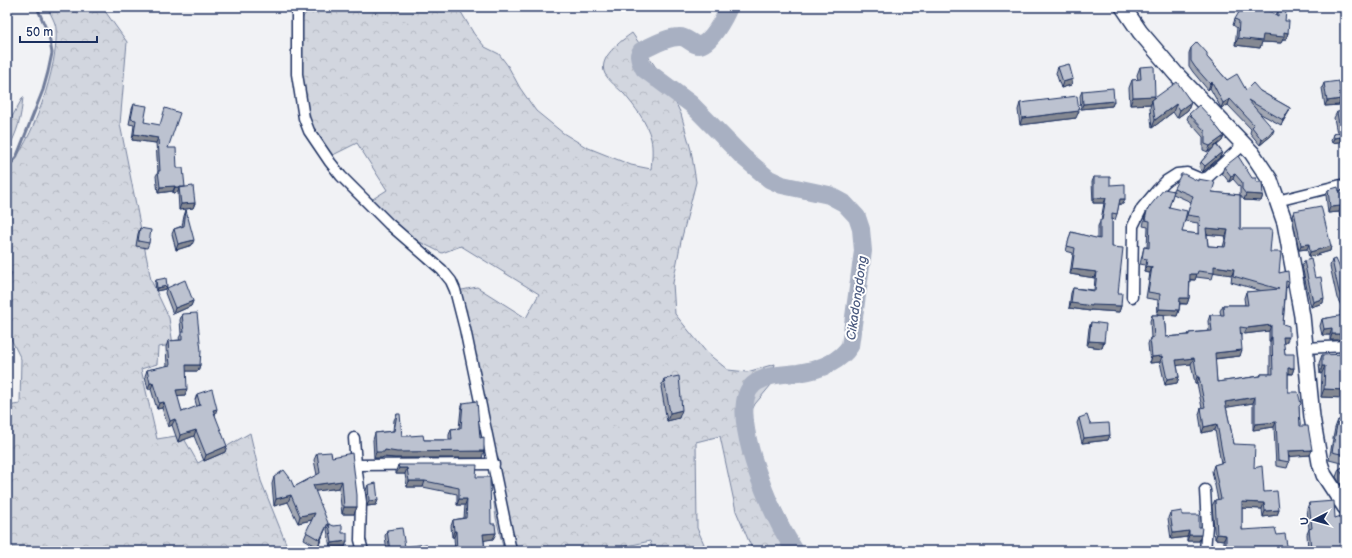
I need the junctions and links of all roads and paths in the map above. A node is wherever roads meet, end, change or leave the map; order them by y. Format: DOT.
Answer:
graph roads {
  1 [pos="297,7"];
  2 [pos="1123,7"];
  3 [pos="1243,146"];
  4 [pos="1345,184"];
  5 [pos="1277,201"];
  6 [pos="1132,297"];
  7 [pos="1345,346"];
  8 [pos="1306,348"];
  9 [pos="354,438"];
  10 [pos="494,464"];
  11 [pos="356,465"];
  12 [pos="1205,490"];
  13 [pos="1345,507"];
  14 [pos="363,551"];
  15 [pos="511,551"];
  16 [pos="1206,551"];
  1 -- 10 [label="street"];
  2 -- 3 [label="street"];
  3 -- 5 [label="street"];
  3 -- 6 [label="street"];
  4 -- 5 [label="street"];
  5 -- 8 [label="street"];
  7 -- 8 [label="street"];
  8 -- 13 [label="street"];
  9 -- 11 [label="street"];
  10 -- 11 [label="street"];
  10 -- 15 [label="street"];
  11 -- 14 [label="street"];
  12 -- 16 [label="street"];
}
